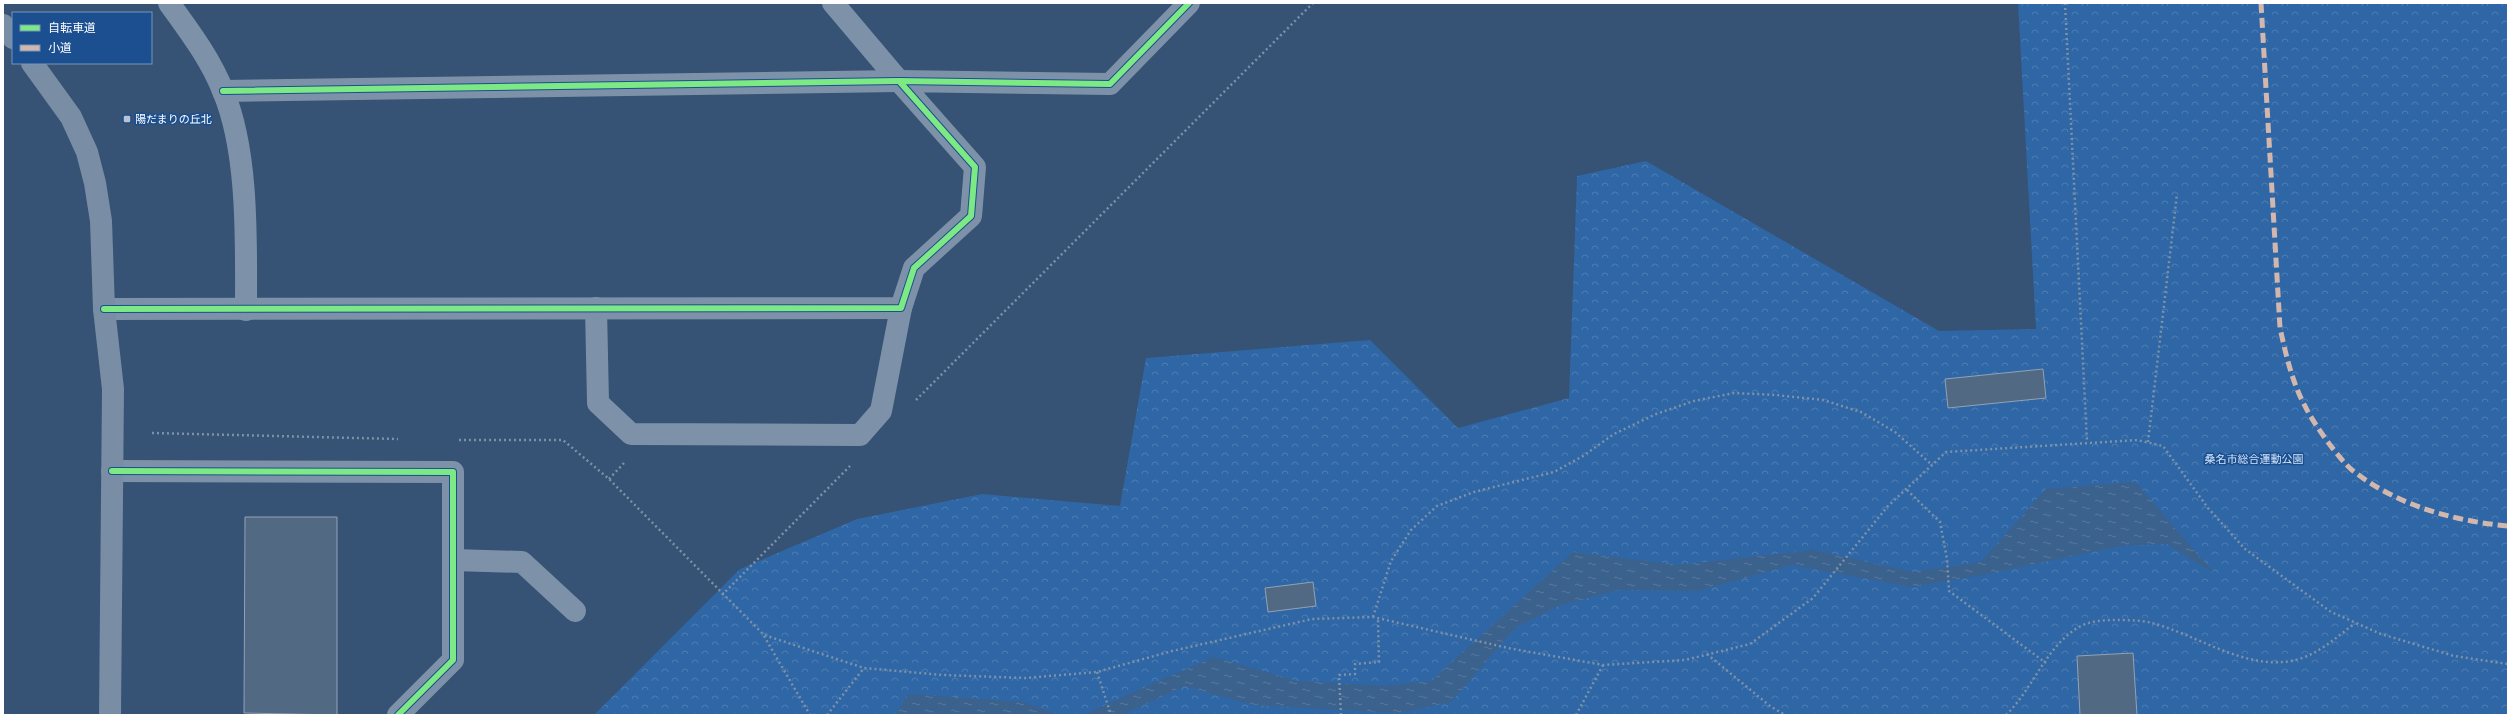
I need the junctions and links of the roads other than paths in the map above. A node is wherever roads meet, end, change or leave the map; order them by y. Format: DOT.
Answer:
graph roads {
  1 [pos="169,3"];
  2 [pos="833,3"];
  3 [pos="1189,3"];
  4 [pos="3,25"];
  5 [pos="12,37"];
  6 [pos="33,64"];
  7 [pos="899,81"];
  8 [pos="224,91"];
  9 [pos="596,308"];
  10 [pos="901,308"];
  11 [pos="104,309"];
  12 [pos="246,310"];
  13 [pos="112,471"];
  14 [pos="453,560"];
  15 [pos="575,611"];
  16 [pos="110,715"];
  17 [pos="398,715"];
  1 -- 8 [label="street"];
  2 -- 7 [label="street"];
  3 -- 7 [label="street"];
  4 -- 5 [label="street"];
  6 -- 11 [label="street"];
  7 -- 8 [label="street"];
  7 -- 10 [label="street"];
  8 -- 12 [label="street"];
  9 -- 10 [label="street"];
  9 -- 10 [label="street"];
  9 -- 12 [label="street"];
  11 -- 12 [label="street"];
  11 -- 13 [label="street"];
  13 -- 14 [label="street"];
  13 -- 16 [label="street"];
  14 -- 15 [label="street"];
  14 -- 17 [label="street"];
}
